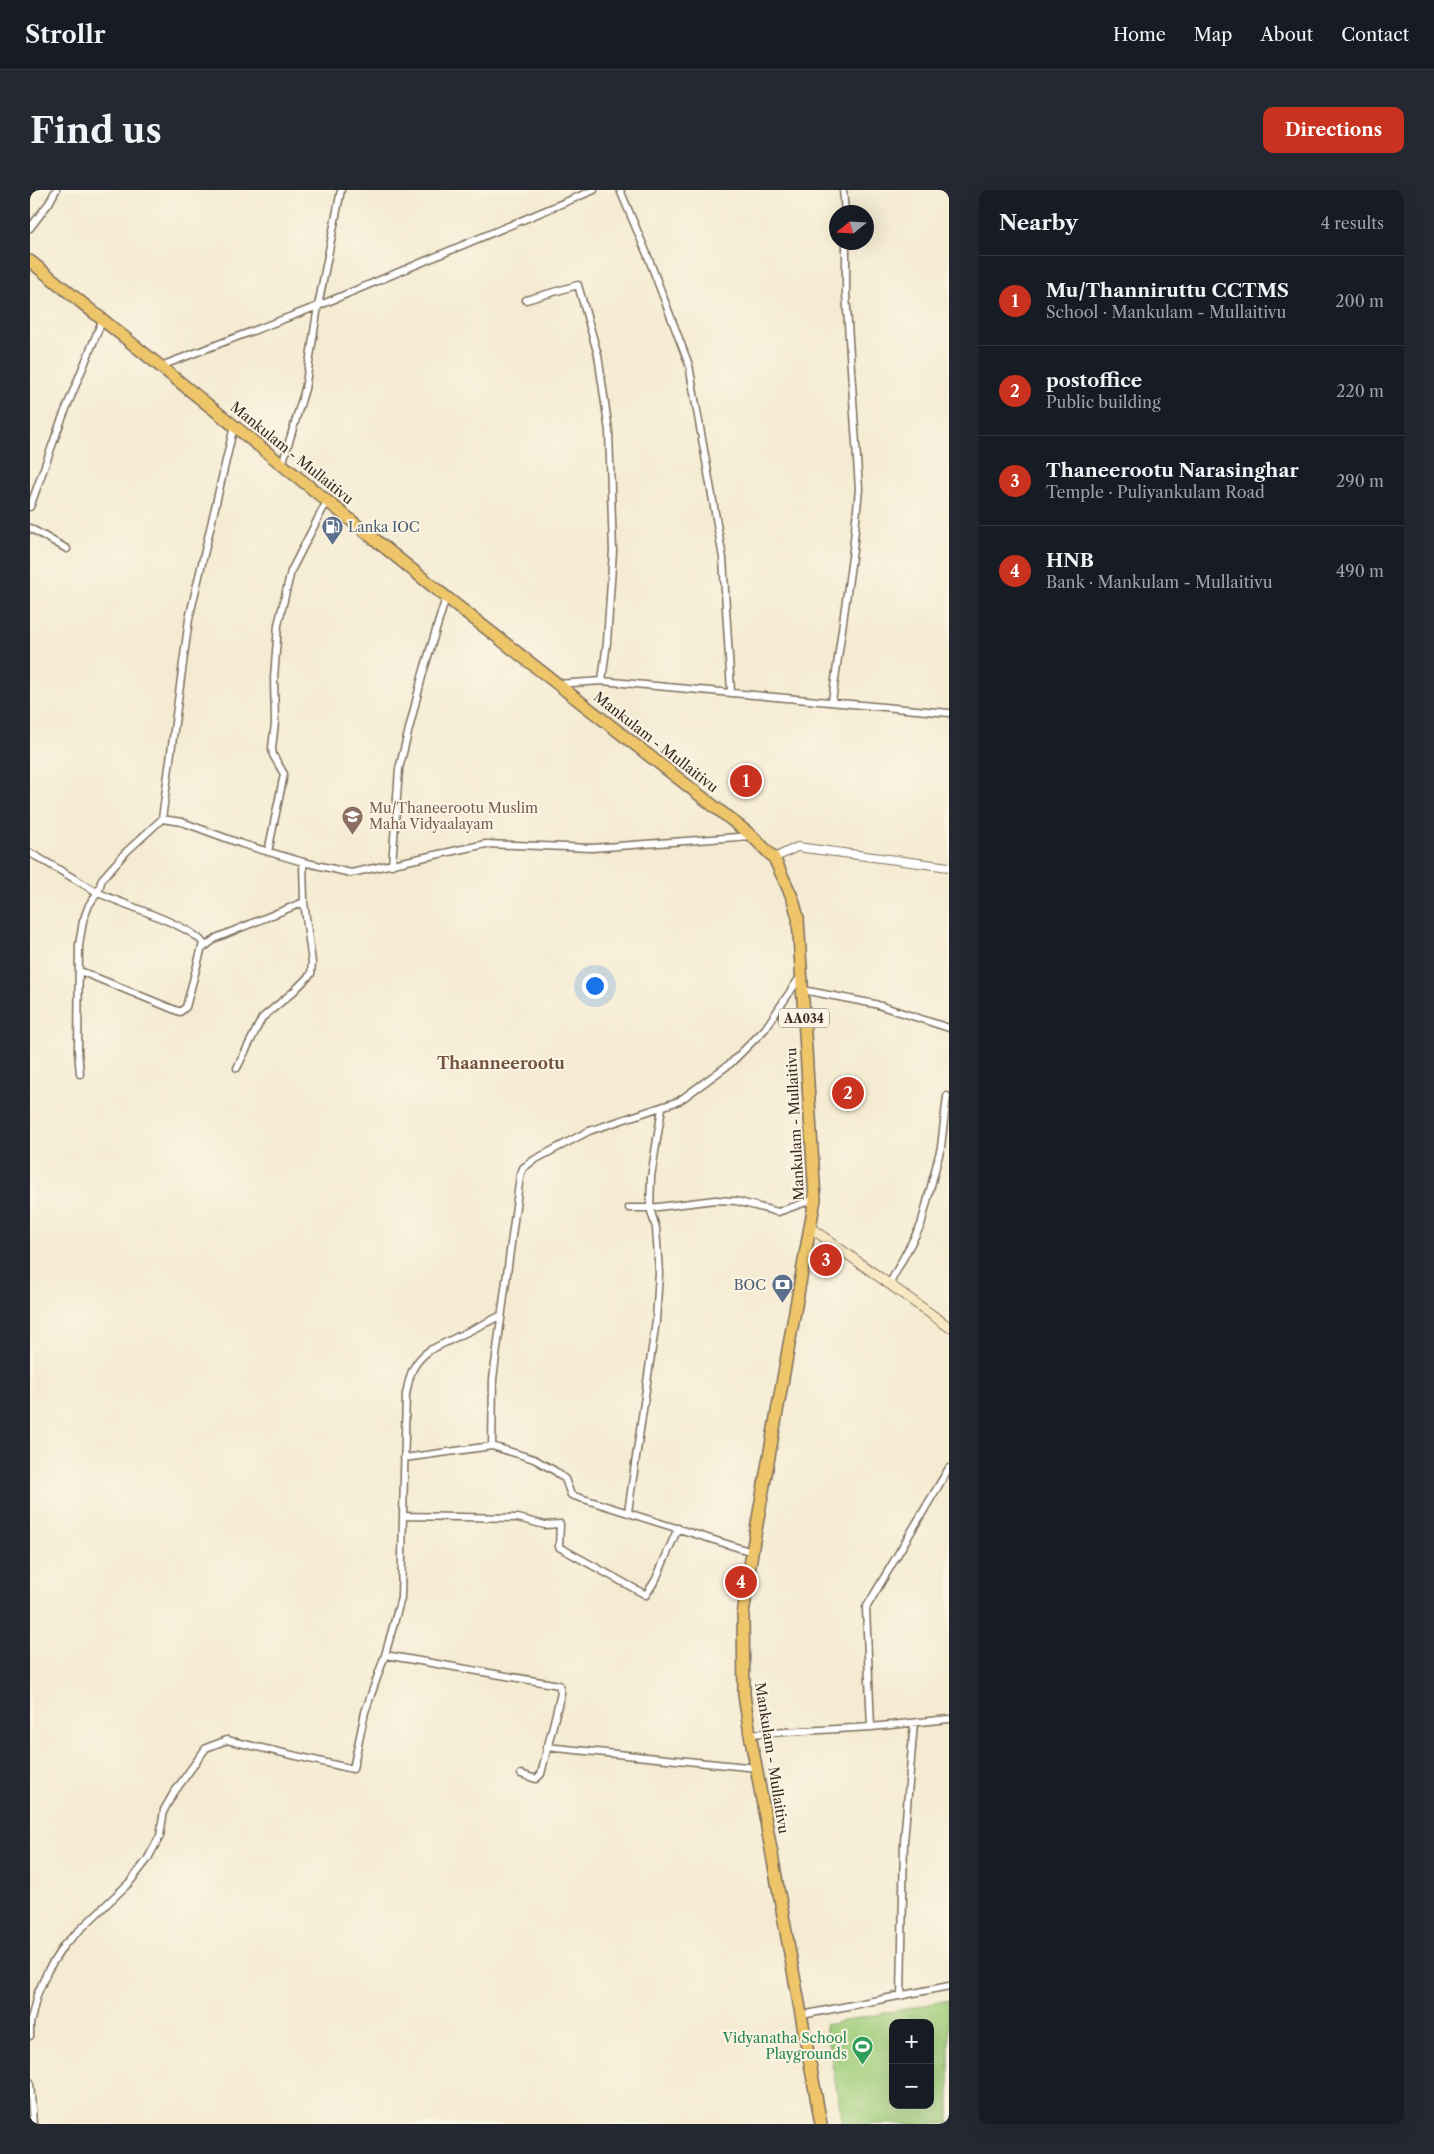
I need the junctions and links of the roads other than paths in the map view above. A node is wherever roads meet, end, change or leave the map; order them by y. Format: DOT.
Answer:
graph roads {
  1 [pos="56,190"];
  2 [pos="341,190"];
  3 [pos="594,190"];
  4 [pos="620,190"];
  5 [pos="843,190"];
  6 [pos="844,205"];
  7 [pos="30,228"];
  8 [pos="846,250"];
  9 [pos="30,262"];
  10 [pos="526,300"];
  11 [pos="318,306"];
  12 [pos="102,321"];
  13 [pos="161,366"];
  14 [pos="234,426"];
  15 [pos="282,465"];
  16 [pos="327,501"];
  17 [pos="30,507"];
  18 [pos="30,528"];
  19 [pos="67,549"];
  20 [pos="446,597"];
  21 [pos="602,681"];
  22 [pos="556,684"];
  23 [pos="731,691"];
  24 [pos="832,701"];
  25 [pos="949,713"];
  26 [pos="162,819"];
  27 [pos="752,836"];
  28 [pos="268,852"];
  29 [pos="30,853"];
  30 [pos="774,858"];
  31 [pos="303,862"];
  32 [pos="392,866"];
  33 [pos="949,867"];
  34 [pos="98,892"];
  35 [pos="304,902"];
  36 [pos="202,949"];
  37 [pos="80,972"];
  38 [pos="801,974"];
  39 [pos="803,990"];
  40 [pos="949,1028"];
  41 [pos="237,1068"];
  42 [pos="80,1074"];
  43 [pos="947,1096"];
  44 [pos="662,1108"];
  45 [pos="816,1199"];
  46 [pos="629,1208"];
  47 [pos="650,1208"];
  48 [pos="811,1228"];
  49 [pos="890,1283"];
  50 [pos="500,1316"];
  51 [pos="949,1327"];
  52 [pos="492,1446"];
  53 [pos="404,1458"];
  54 [pos="949,1468"];
  55 [pos="628,1512"];
  56 [pos="403,1516"];
  57 [pos="678,1528"];
  58 [pos="752,1552"];
  59 [pos="385,1655"];
  60 [pos="949,1719"];
  61 [pos="914,1723"];
  62 [pos="871,1727"];
  63 [pos="750,1734"];
  64 [pos="546,1746"];
  65 [pos="757,1768"];
  66 [pos="521,1774"];
  67 [pos="949,1986"];
  68 [pos="901,1996"];
  69 [pos="802,2015"];
  70 [pos="30,2036"];
  71 [pos="30,2082"];
  72 [pos="33,2124"];
  73 [pos="821,2124"];
  1 -- 7 [label="street"];
  2 -- 11 [label="street"];
  3 -- 11 [label="street"];
  4 -- 23 [label="street"];
  5 -- 6 [label="street"];
  8 -- 24 [label="street"];
  9 -- 12 [label="highway, Mankulam - Mullaitivu / AA034"];
  10 -- 21 [label="street"];
  11 -- 13 [label="street"];
  11 -- 15 [label="street"];
  12 -- 13 [label="highway, Mankulam - Mullaitivu / AA034"];
  12 -- 17 [label="street"];
  13 -- 14 [label="highway, Mankulam - Mullaitivu / AA034"];
  14 -- 15 [label="highway, Mankulam - Mullaitivu / AA034"];
  14 -- 26 [label="street"];
  15 -- 16 [label="highway, Mankulam - Mullaitivu / AA034"];
  16 -- 20 [label="highway, Mankulam - Mullaitivu / AA034"];
  16 -- 28 [label="street"];
  18 -- 19 [label="street"];
  20 -- 22 [label="highway, Mankulam - Mullaitivu / AA034"];
  20 -- 32 [label="street"];
  21 -- 22 [label="street"];
  21 -- 23 [label="street"];
  22 -- 27 [label="highway, Mankulam - Mullaitivu / AA034"];
  23 -- 24 [label="street"];
  24 -- 25 [label="street"];
  26 -- 28 [label="street"];
  26 -- 34 [label="street"];
  27 -- 30 [label="highway, Mankulam - Mullaitivu / AA034"];
  27 -- 32 [label="street"];
  28 -- 31 [label="street"];
  29 -- 34 [label="street"];
  30 -- 33 [label="street"];
  30 -- 38 [label="highway, Mankulam - Mullaitivu / AA034"];
  31 -- 32 [label="street"];
  31 -- 35 [label="street"];
  34 -- 36 [label="street"];
  34 -- 37 [label="street"];
  35 -- 36 [label="street"];
  35 -- 41 [label="street"];
  36 -- 37 [label="street"];
  37 -- 42 [label="street"];
  38 -- 39 [label="highway, Mankulam - Mullaitivu / AA034"];
  38 -- 44 [label="street"];
  39 -- 40 [label="street"];
  39 -- 45 [label="highway, Mankulam - Mullaitivu / AA034"];
  43 -- 49 [label="street"];
  44 -- 47 [label="street"];
  44 -- 50 [label="street"];
  45 -- 47 [label="street"];
  45 -- 48 [label="highway, Mankulam - Mullaitivu / AA034"];
  46 -- 47 [label="street"];
  47 -- 55 [label="street"];
  48 -- 49 [label="main road"];
  48 -- 58 [label="highway, Mankulam - Mullaitivu / AA034"];
  49 -- 51 [label="main road"];
  50 -- 52 [label="street"];
  50 -- 53 [label="street"];
  52 -- 53 [label="street"];
  52 -- 55 [label="street"];
  53 -- 56 [label="street"];
  54 -- 62 [label="street"];
  55 -- 57 [label="street"];
  56 -- 57 [label="street"];
  56 -- 59 [label="street"];
  57 -- 58 [label="street"];
  58 -- 63 [label="highway, Mankulam - Mullaitivu / AA034"];
  59 -- 64 [label="street"];
  59 -- 70 [label="street"];
  60 -- 61 [label="street"];
  61 -- 62 [label="street"];
  61 -- 68 [label="street"];
  62 -- 63 [label="street"];
  63 -- 65 [label="highway, Mankulam - Mullaitivu / AA034"];
  64 -- 65 [label="street"];
  64 -- 66 [label="street"];
  65 -- 69 [label="highway, Mankulam - Mullaitivu / AA034"];
  67 -- 68 [label="street"];
  68 -- 69 [label="street"];
  69 -- 73 [label="highway, Mankulam - Mullaitivu / AA034"];
  71 -- 72 [label="street"];
}
